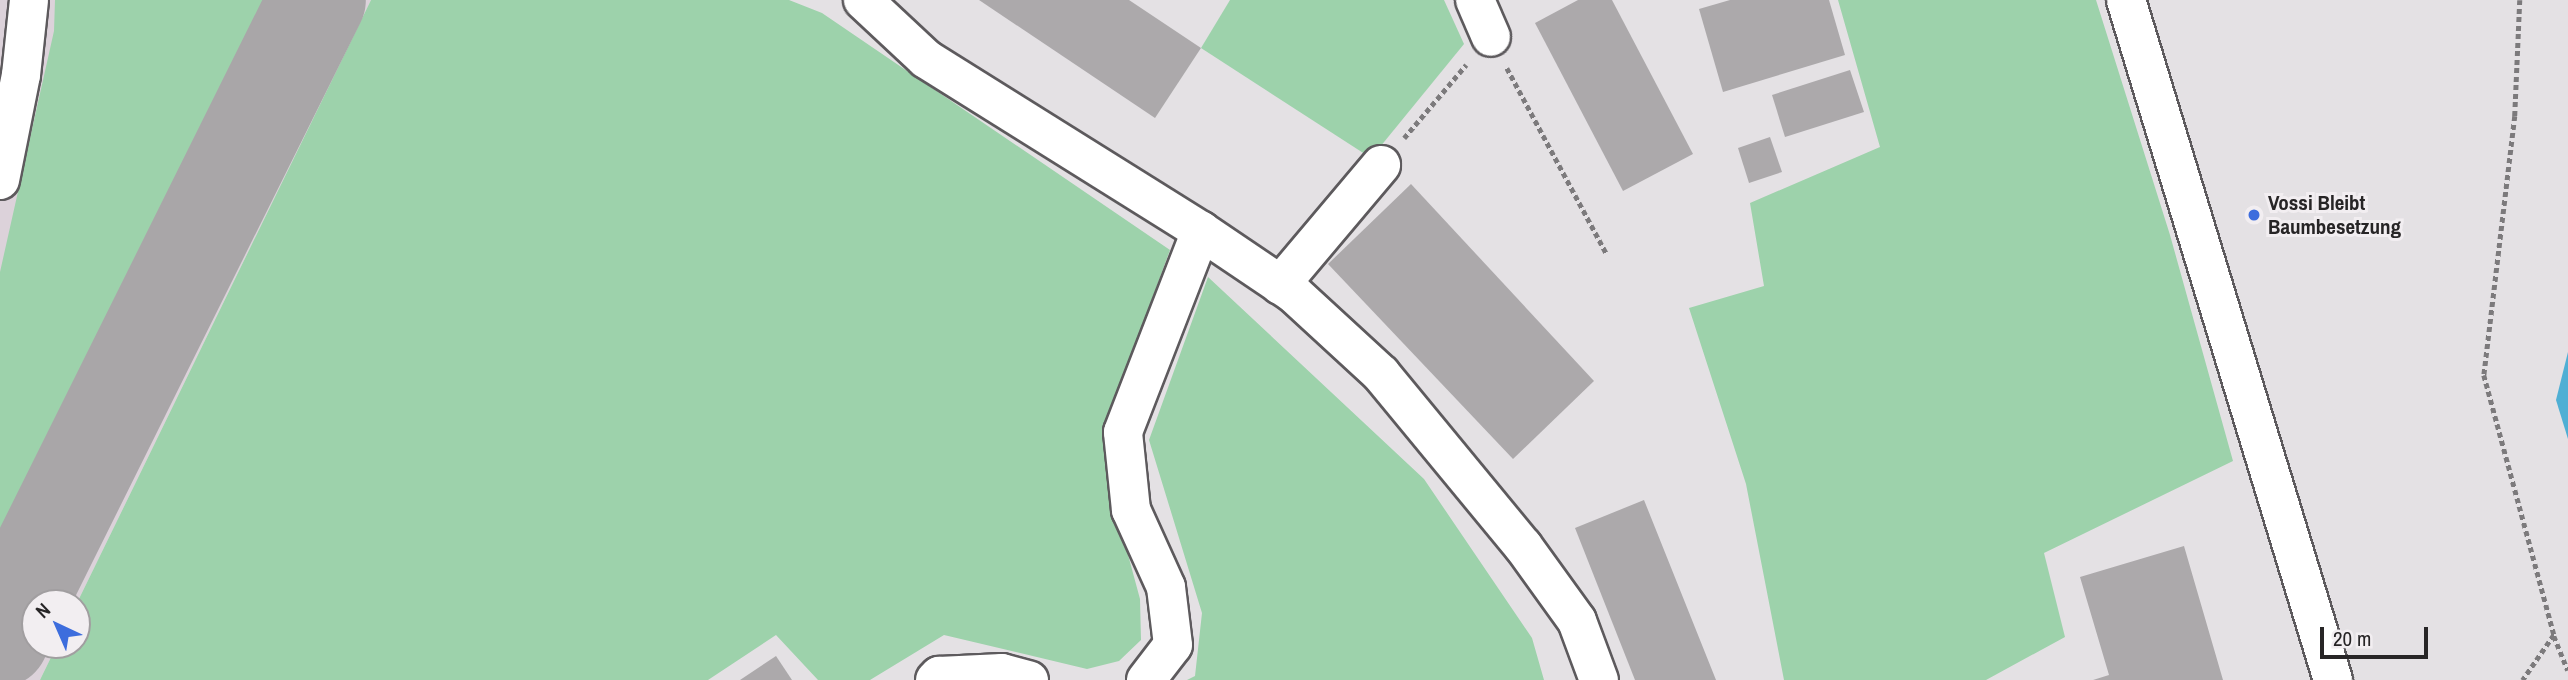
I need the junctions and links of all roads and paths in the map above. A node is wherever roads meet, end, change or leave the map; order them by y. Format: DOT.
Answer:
graph roads {
  1 [pos="29,0"];
  2 [pos="863,0"];
  3 [pos="1475,0"];
  4 [pos="2126,0"];
  5 [pos="2520,0"];
  6 [pos="1491,37"];
  7 [pos="1381,165"];
  8 [pos="0,180"];
  9 [pos="1201,231"];
  10 [pos="1606,253"];
  11 [pos="1280,285"];
  12 [pos="2554,635"];
  13 [pos="2568,670"];
  14 [pos="935,680"];
  15 [pos="1029,680"];
  16 [pos="1146,680"];
  17 [pos="1600,680"];
  18 [pos="2333,680"];
  19 [pos="2523,680"];
  1 -- 8 [label="lane"];
  2 -- 9 [label="lane"];
  3 -- 6 [label="lane"];
  4 -- 18 [label="lane"];
  5 -- 12 [label="path"];
  6 -- 7 [label="path"];
  6 -- 10 [label="path"];
  7 -- 11 [label="lane"];
  9 -- 11 [label="lane"];
  9 -- 16 [label="lane"];
  11 -- 17 [label="lane"];
  12 -- 13 [label="path"];
  12 -- 19 [label="path"];
  14 -- 15 [label="lane"];
}
